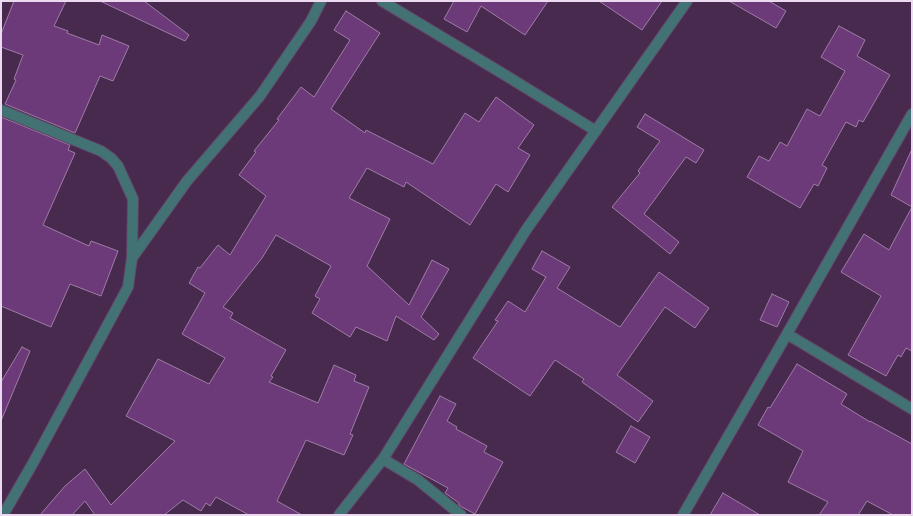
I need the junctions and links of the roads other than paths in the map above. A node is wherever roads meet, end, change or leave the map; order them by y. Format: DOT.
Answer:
graph roads {
  1 [pos="321,1"];
  2 [pos="382,1"];
  3 [pos="687,1"];
  4 [pos="1,110"];
  5 [pos="912,114"];
  6 [pos="596,131"];
  7 [pos="132,258"];
  8 [pos="787,334"];
  9 [pos="912,409"];
  10 [pos="382,459"];
  11 [pos="3,515"];
  12 [pos="339,515"];
  13 [pos="461,515"];
  14 [pos="682,515"];
  1 -- 7 [label="street"];
  2 -- 6 [label="street"];
  3 -- 6 [label="street"];
  4 -- 7 [label="street"];
  5 -- 8 [label="street"];
  6 -- 10 [label="street"];
  7 -- 11 [label="street"];
  8 -- 9 [label="street"];
  8 -- 14 [label="street"];
  10 -- 12 [label="street"];
  10 -- 13 [label="street"];
}
